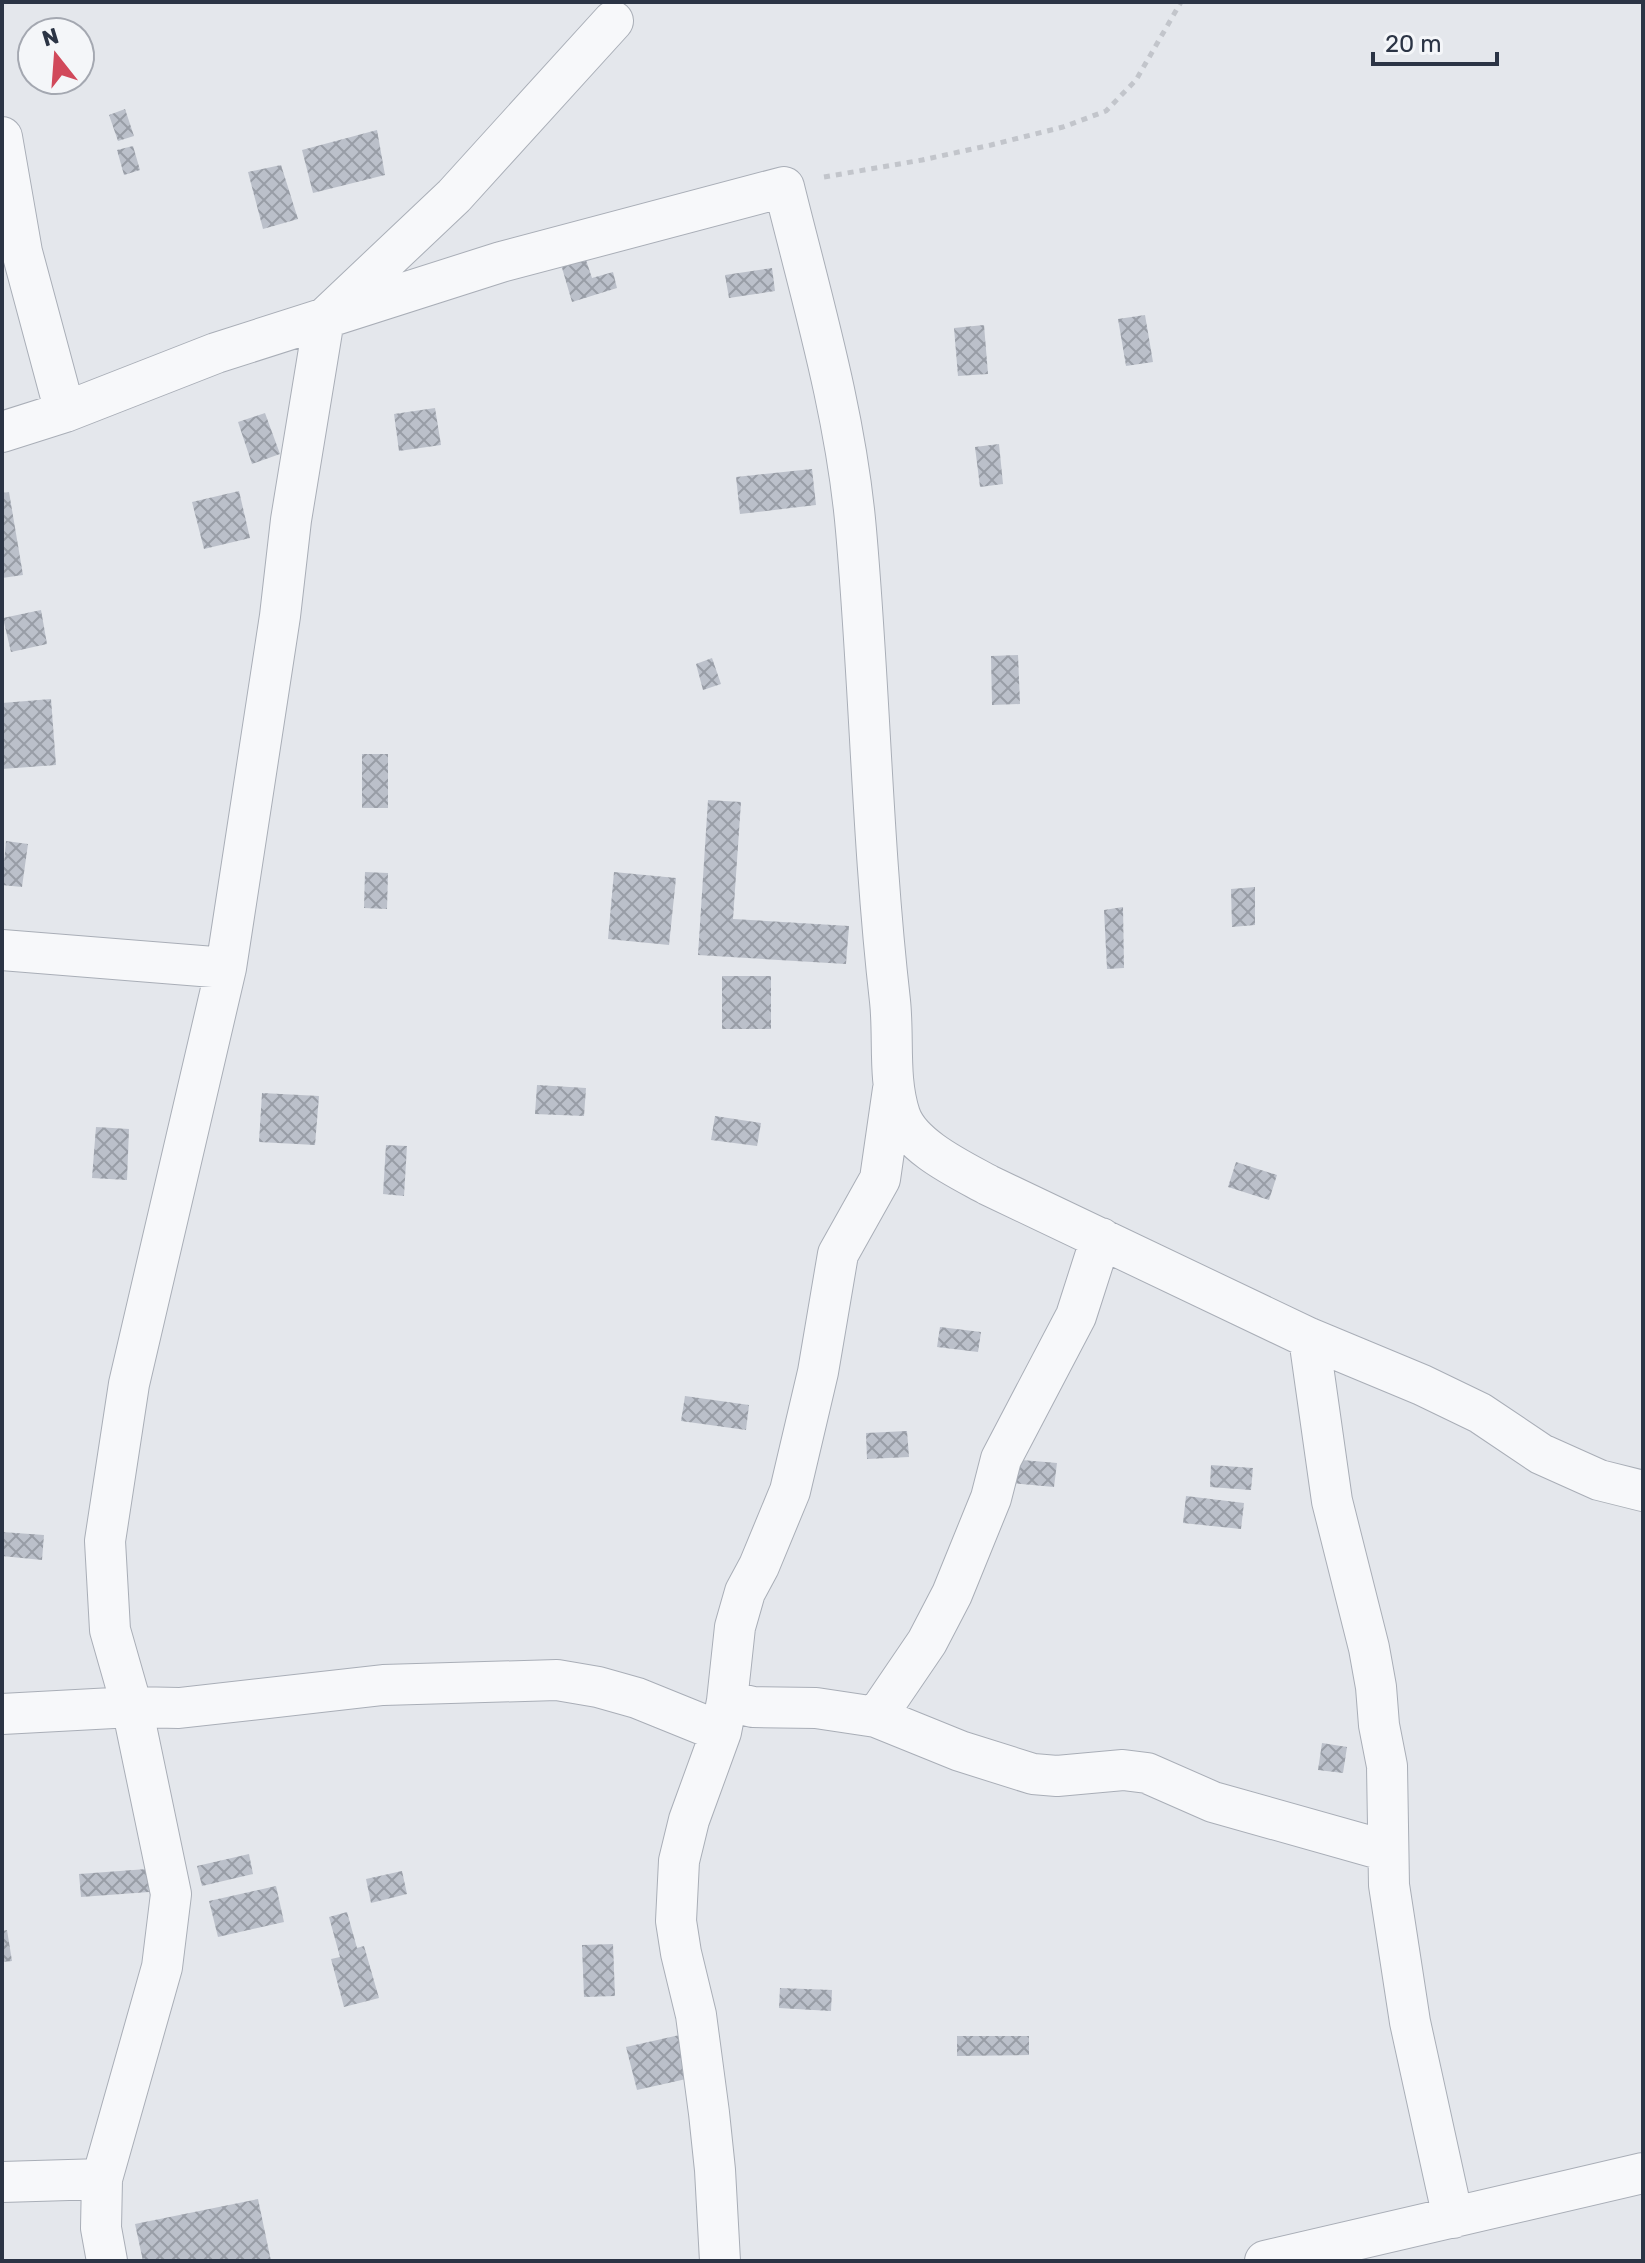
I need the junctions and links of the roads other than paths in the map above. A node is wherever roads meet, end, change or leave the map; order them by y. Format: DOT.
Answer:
graph roads {
  1 [pos="613,21"];
  2 [pos="2,137"];
  3 [pos="324,319"];
  4 [pos="65,412"];
  5 [pos="2,432"];
  6 [pos="2,950"];
  7 [pos="226,968"];
  8 [pos="894,1083"];
  9 [pos="1101,1238"];
  10 [pos="1309,1338"];
  11 [pos="1643,1491"];
  12 [pos="132,1707"];
  13 [pos="2,1714"];
  14 [pos="724,1716"];
  15 [pos="876,1717"];
  16 [pos="1387,1851"];
  17 [pos="1643,2173"];
  18 [pos="102,2179"];
  19 [pos="2,2182"];
  20 [pos="1453,2218"];
  21 [pos="107,2261"];
  22 [pos="720,2261"];
  23 [pos="1265,2261"];
  1 -- 3 [label="street"];
  2 -- 4 [label="street"];
  3 -- 4 [label="street"];
  3 -- 7 [label="street"];
  3 -- 8 [label="street"];
  4 -- 5 [label="street"];
  6 -- 7 [label="street"];
  7 -- 12 [label="street"];
  8 -- 9 [label="street"];
  8 -- 14 [label="street"];
  9 -- 10 [label="street"];
  9 -- 15 [label="street"];
  10 -- 11 [label="street"];
  10 -- 16 [label="street"];
  12 -- 13 [label="street"];
  12 -- 14 [label="street"];
  12 -- 18 [label="street"];
  14 -- 15 [label="street"];
  14 -- 22 [label="street"];
  15 -- 16 [label="street"];
  16 -- 20 [label="street"];
  17 -- 20 [label="street"];
  18 -- 19 [label="street"];
  18 -- 21 [label="street"];
  20 -- 23 [label="street"];
}
